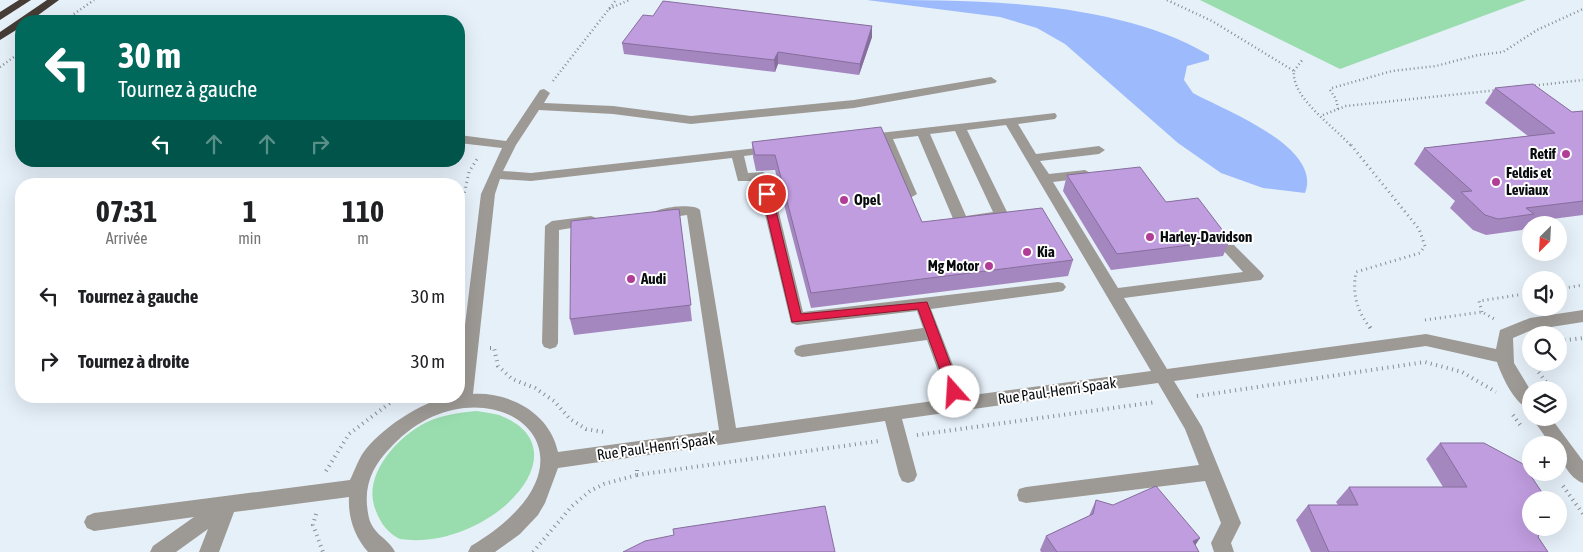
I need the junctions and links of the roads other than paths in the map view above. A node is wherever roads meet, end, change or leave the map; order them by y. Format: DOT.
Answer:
graph roads {
  1 [pos="26,0"];
  2 [pos="54,0"];
  3 [pos="32,15"];
  4 [pos="0,17"];
  5 [pos="15,27"];
  6 [pos="0,37"];
  7 [pos="991,80"];
  8 [pos="1051,116"];
  9 [pos="1010,121"];
  10 [pos="958,127"];
  11 [pos="922,131"];
  12 [pos="886,136"];
  13 [pos="465,139"];
  14 [pos="856,139"];
  15 [pos="510,145"];
  16 [pos="786,147"];
  17 [pos="1099,150"];
  18 [pos="737,153"];
  19 [pos="1032,158"];
  20 [pos="1103,172"];
  21 [pos="494,175"];
  22 [pos="1044,179"];
  23 [pos="916,209"];
  24 [pos="646,215"];
  25 [pos="608,220"];
  26 [pos="1229,248"];
  27 [pos="1058,287"];
  28 [pos="1114,294"];
  29 [pos="922,305"];
  30 [pos="1583,316"];
  31 [pos="933,333"];
  32 [pos="550,343"];
  33 [pos="802,351"];
  34 [pos="1503,356"];
  35 [pos="1162,376"];
  36 [pos="465,390"];
  37 [pos="1522,391"];
  38 [pos="465,400"];
  39 [pos="453,403"];
  40 [pos="959,404"];
  41 [pos="892,413"];
  42 [pos="1548,426"];
  43 [pos="729,436"];
  44 [pos="550,462"];
  45 [pos="1210,472"];
  46 [pos="908,475"];
  47 [pos="1583,475"];
  48 [pos="359,488"];
  49 [pos="1026,495"];
  50 [pos="227,505"];
  51 [pos="94,522"];
  52 [pos="160,552"];
  53 [pos="209,552"];
  54 [pos="385,552"];
  55 [pos="478,552"];
  56 [pos="1224,552"];
  1 -- 4 [label="highway"];
  2 -- 3 [label="highway"];
  5 -- 6 [label="highway"];
  7 -- 15 [label="street"];
  8 -- 9 [label="street"];
  9 -- 10 [label="street"];
  9 -- 19 [label="street"];
  10 -- 11 [label="street"];
  10 -- 11 [label="street"];
  11 -- 12 [label="street"];
  12 -- 14 [label="street"];
  12 -- 23 [label="street"];
  13 -- 15 [label="street"];
  15 -- 21 [label="street"];
  16 -- 18 [label="street"];
  17 -- 19 [label="street"];
  18 -- 21 [label="street"];
  18 -- 29 [label="street"];
  19 -- 22 [label="street"];
  20 -- 22 [label="street"];
  21 -- 36 [label="street"];
  22 -- 28 [label="street"];
  24 -- 43 [label="street"];
  25 -- 32 [label="street"];
  26 -- 28 [label="street"];
  27 -- 29 [label="street"];
  28 -- 35 [label="street"];
  29 -- 31 [label="street"];
  30 -- 34 [label="street"];
  31 -- 33 [label="street"];
  31 -- 40 [label="street"];
  34 -- 35 [label="street, Rue Paul-Henri Spaak"];
  34 -- 37 [label="street"];
  35 -- 40 [label="street, Rue Paul-Henri Spaak"];
  35 -- 45 [label="street"];
  38 -- 44 [label="street"];
  39 -- 48 [label="street"];
  40 -- 41 [label="street, Rue Paul-Henri Spaak"];
  41 -- 43 [label="street, Rue Paul-Henri Spaak"];
  41 -- 46 [label="street"];
  42 -- 47 [label="street"];
  43 -- 44 [label="street, Rue Paul-Henri Spaak"];
  44 -- 55 [label="street"];
  45 -- 49 [label="street"];
  45 -- 56 [label="street"];
  48 -- 50 [label="street"];
  48 -- 54 [label="street"];
  50 -- 51 [label="street"];
  50 -- 52 [label="street"];
  50 -- 53 [label="street"];
}
